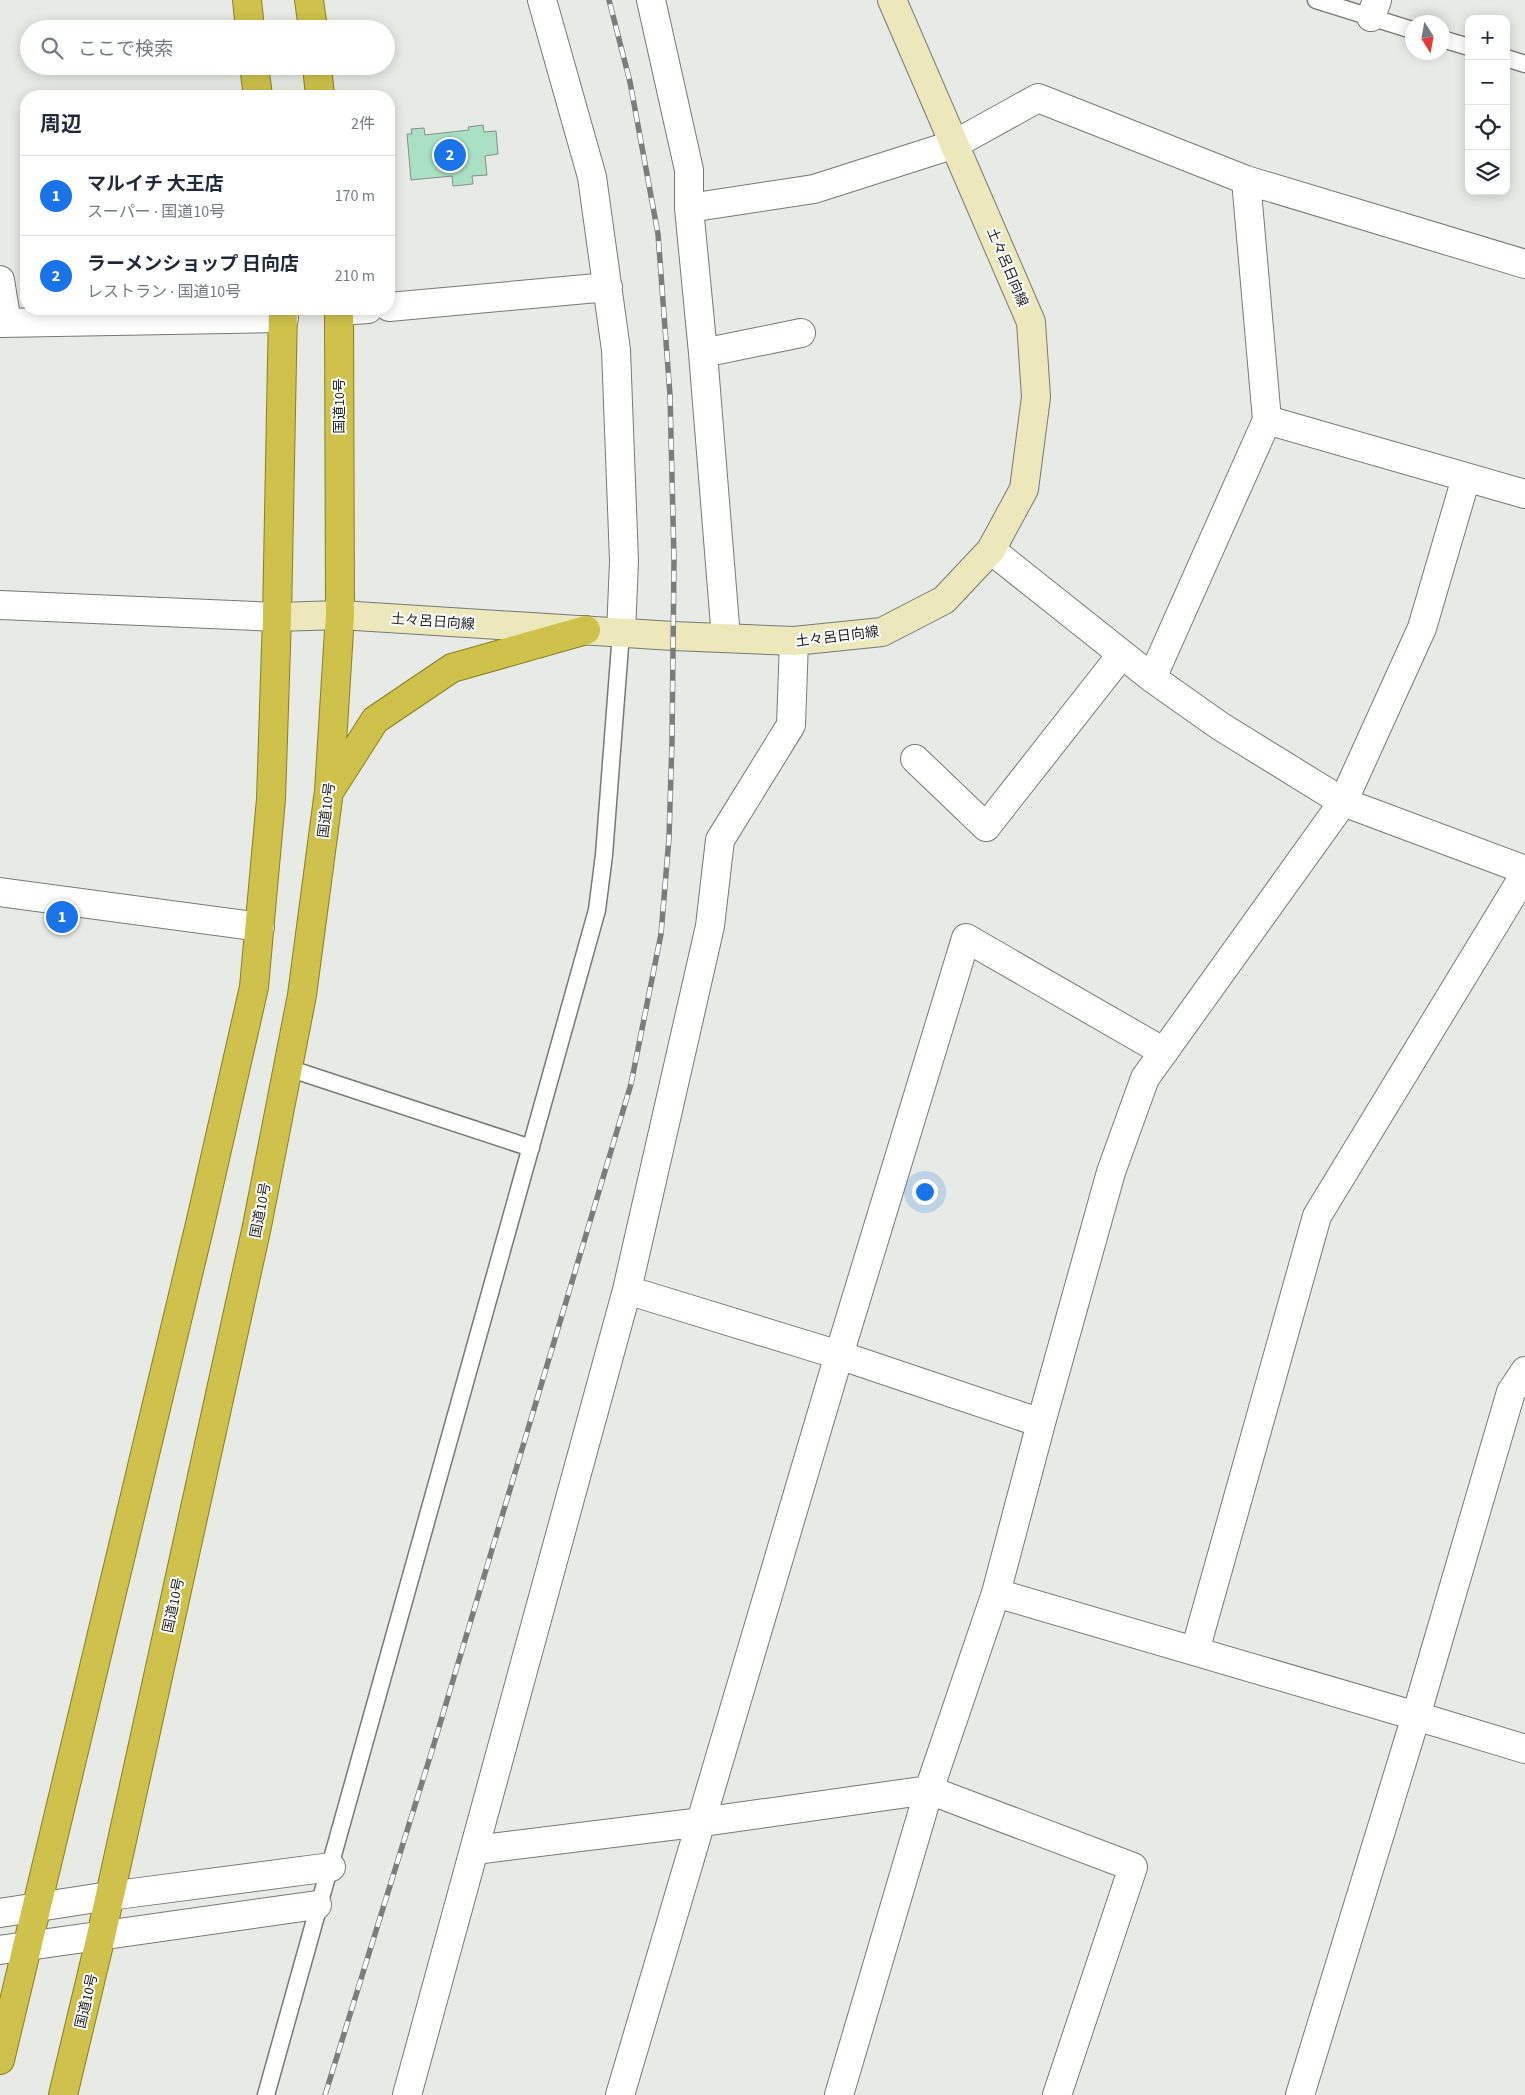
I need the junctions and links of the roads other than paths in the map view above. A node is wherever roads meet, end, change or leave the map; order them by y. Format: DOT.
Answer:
graph roads {
  1 [pos="247,0"];
  2 [pos="310,0"];
  3 [pos="542,0"];
  4 [pos="651,0"];
  5 [pos="892,0"];
  6 [pos="1316,0"];
  7 [pos="1374,8"];
  8 [pos="249,20"];
  9 [pos="312,20"];
  10 [pos="1405,26"];
  11 [pos="1450,41"];
  12 [pos="1465,46"];
  13 [pos="1510,59"];
  14 [pos="1525,64"];
  15 [pos="255,75"];
  16 [pos="318,75"];
  17 [pos="257,90"];
  18 [pos="319,90"];
  19 [pos="954,144"];
  20 [pos="1246,180"];
  21 [pos="689,208"];
  22 [pos="1525,264"];
  23 [pos="0,280"];
  24 [pos="608,287"];
  25 [pos="395,306"];
  26 [pos="227,315"];
  27 [pos="283,315"];
  28 [pos="339,315"];
  29 [pos="3,323"];
  30 [pos="801,334"];
  31 [pos="703,352"];
  32 [pos="1267,420"];
  33 [pos="1466,478"];
  34 [pos="1525,494"];
  35 [pos="991,550"];
  36 [pos="0,605"];
  37 [pos="340,615"];
  38 [pos="278,617"];
  39 [pos="586,630"];
  40 [pos="621,632"];
  41 [pos="726,638"];
  42 [pos="794,641"];
  43 [pos="1122,654"];
  44 [pos="1152,678"];
  45 [pos="915,760"];
  46 [pos="329,791"];
  47 [pos="1342,802"];
  48 [pos="1525,872"];
  49 [pos="0,892"];
  50 [pos="260,927"];
  51 [pos="1164,1052"];
  52 [pos="288,1068"];
  53 [pos="531,1148"];
  54 [pos="628,1290"];
  55 [pos="839,1356"];
  56 [pos="1525,1370"];
  57 [pos="1041,1423"];
  58 [pos="996,1593"];
  59 [pos="1195,1651"];
  60 [pos="1416,1716"];
  61 [pos="1525,1749"];
  62 [pos="929,1790"];
  63 [pos="702,1822"];
  64 [pos="475,1850"];
  65 [pos="331,1867"];
  66 [pos="109,1896"];
  67 [pos="317,1905"];
  68 [pos="37,1908"];
  69 [pos="0,1913"];
  70 [pos="101,1936"];
  71 [pos="27,1946"];
  72 [pos="0,1950"];
  73 [pos="0,2060"];
  74 [pos="63,2095"];
  75 [pos="266,2095"];
  76 [pos="407,2095"];
  77 [pos="620,2095"];
  78 [pos="839,2095"];
  79 [pos="1057,2095"];
  80 [pos="1300,2095"];
  1 -- 8 [label="highway"];
  2 -- 9 [label="highway"];
  3 -- 24 [label="street"];
  4 -- 21 [label="street"];
  5 -- 19 [label="main road, 土々呂日向線"];
  6 -- 7 [label="lane"];
  7 -- 10 [label="lane"];
  11 -- 12 [label="lane"];
  13 -- 14 [label="lane"];
  15 -- 17 [label="highway"];
  16 -- 18 [label="highway"];
  19 -- 20 [label="street"];
  19 -- 21 [label="street"];
  19 -- 35 [label="main road, 土々呂日向線"];
  20 -- 22 [label="street"];
  20 -- 32 [label="street"];
  21 -- 31 [label="street"];
  23 -- 29 [label="street"];
  24 -- 25 [label="street"];
  24 -- 40 [label="street"];
  26 -- 29 [label="street"];
  27 -- 38 [label="highway"];
  28 -- 37 [label="highway, 国道10号"];
  30 -- 31 [label="street"];
  31 -- 41 [label="street"];
  32 -- 33 [label="street"];
  32 -- 44 [label="street"];
  33 -- 34 [label="street"];
  33 -- 47 [label="street"];
  35 -- 42 [label="main road, 土々呂日向線"];
  35 -- 43 [label="street"];
  36 -- 38 [label="street"];
  37 -- 38 [label="main road, 土々呂日向線"];
  37 -- 39 [label="main road, 土々呂日向線"];
  37 -- 46 [label="highway, 国道10号"];
  38 -- 50 [label="highway"];
  39 -- 40 [label="main road, 土々呂日向線"];
  39 -- 46 [label="highway"];
  40 -- 41 [label="main road, 土々呂日向線"];
  40 -- 53 [label="lane"];
  41 -- 42 [label="main road, 土々呂日向線"];
  42 -- 54 [label="street"];
  43 -- 44 [label="street"];
  43 -- 45 [label="street"];
  44 -- 47 [label="street"];
  46 -- 52 [label="highway, 国道10号"];
  47 -- 48 [label="street"];
  47 -- 51 [label="street"];
  48 -- 59 [label="street"];
  49 -- 50 [label="street"];
  50 -- 68 [label="highway"];
  51 -- 55 [label="street"];
  51 -- 57 [label="street"];
  52 -- 53 [label="lane"];
  52 -- 66 [label="highway, 国道10号"];
  53 -- 65 [label="lane"];
  54 -- 55 [label="street"];
  54 -- 64 [label="street"];
  55 -- 57 [label="street"];
  55 -- 63 [label="street"];
  56 -- 60 [label="street"];
  57 -- 58 [label="street"];
  58 -- 59 [label="street"];
  58 -- 62 [label="street"];
  59 -- 60 [label="street"];
  60 -- 61 [label="street"];
  60 -- 80 [label="street"];
  62 -- 63 [label="street"];
  62 -- 78 [label="street"];
  62 -- 79 [label="street"];
  63 -- 64 [label="street"];
  63 -- 77 [label="street"];
  64 -- 76 [label="street"];
  65 -- 66 [label="street"];
  65 -- 67 [label="lane"];
  66 -- 68 [label="street"];
  66 -- 70 [label="highway, 国道10号"];
  67 -- 70 [label="street"];
  67 -- 75 [label="lane"];
  68 -- 69 [label="street"];
  68 -- 71 [label="highway"];
  70 -- 71 [label="street"];
  70 -- 74 [label="highway, 国道10号"];
  71 -- 72 [label="street"];
  71 -- 73 [label="highway"];
}
